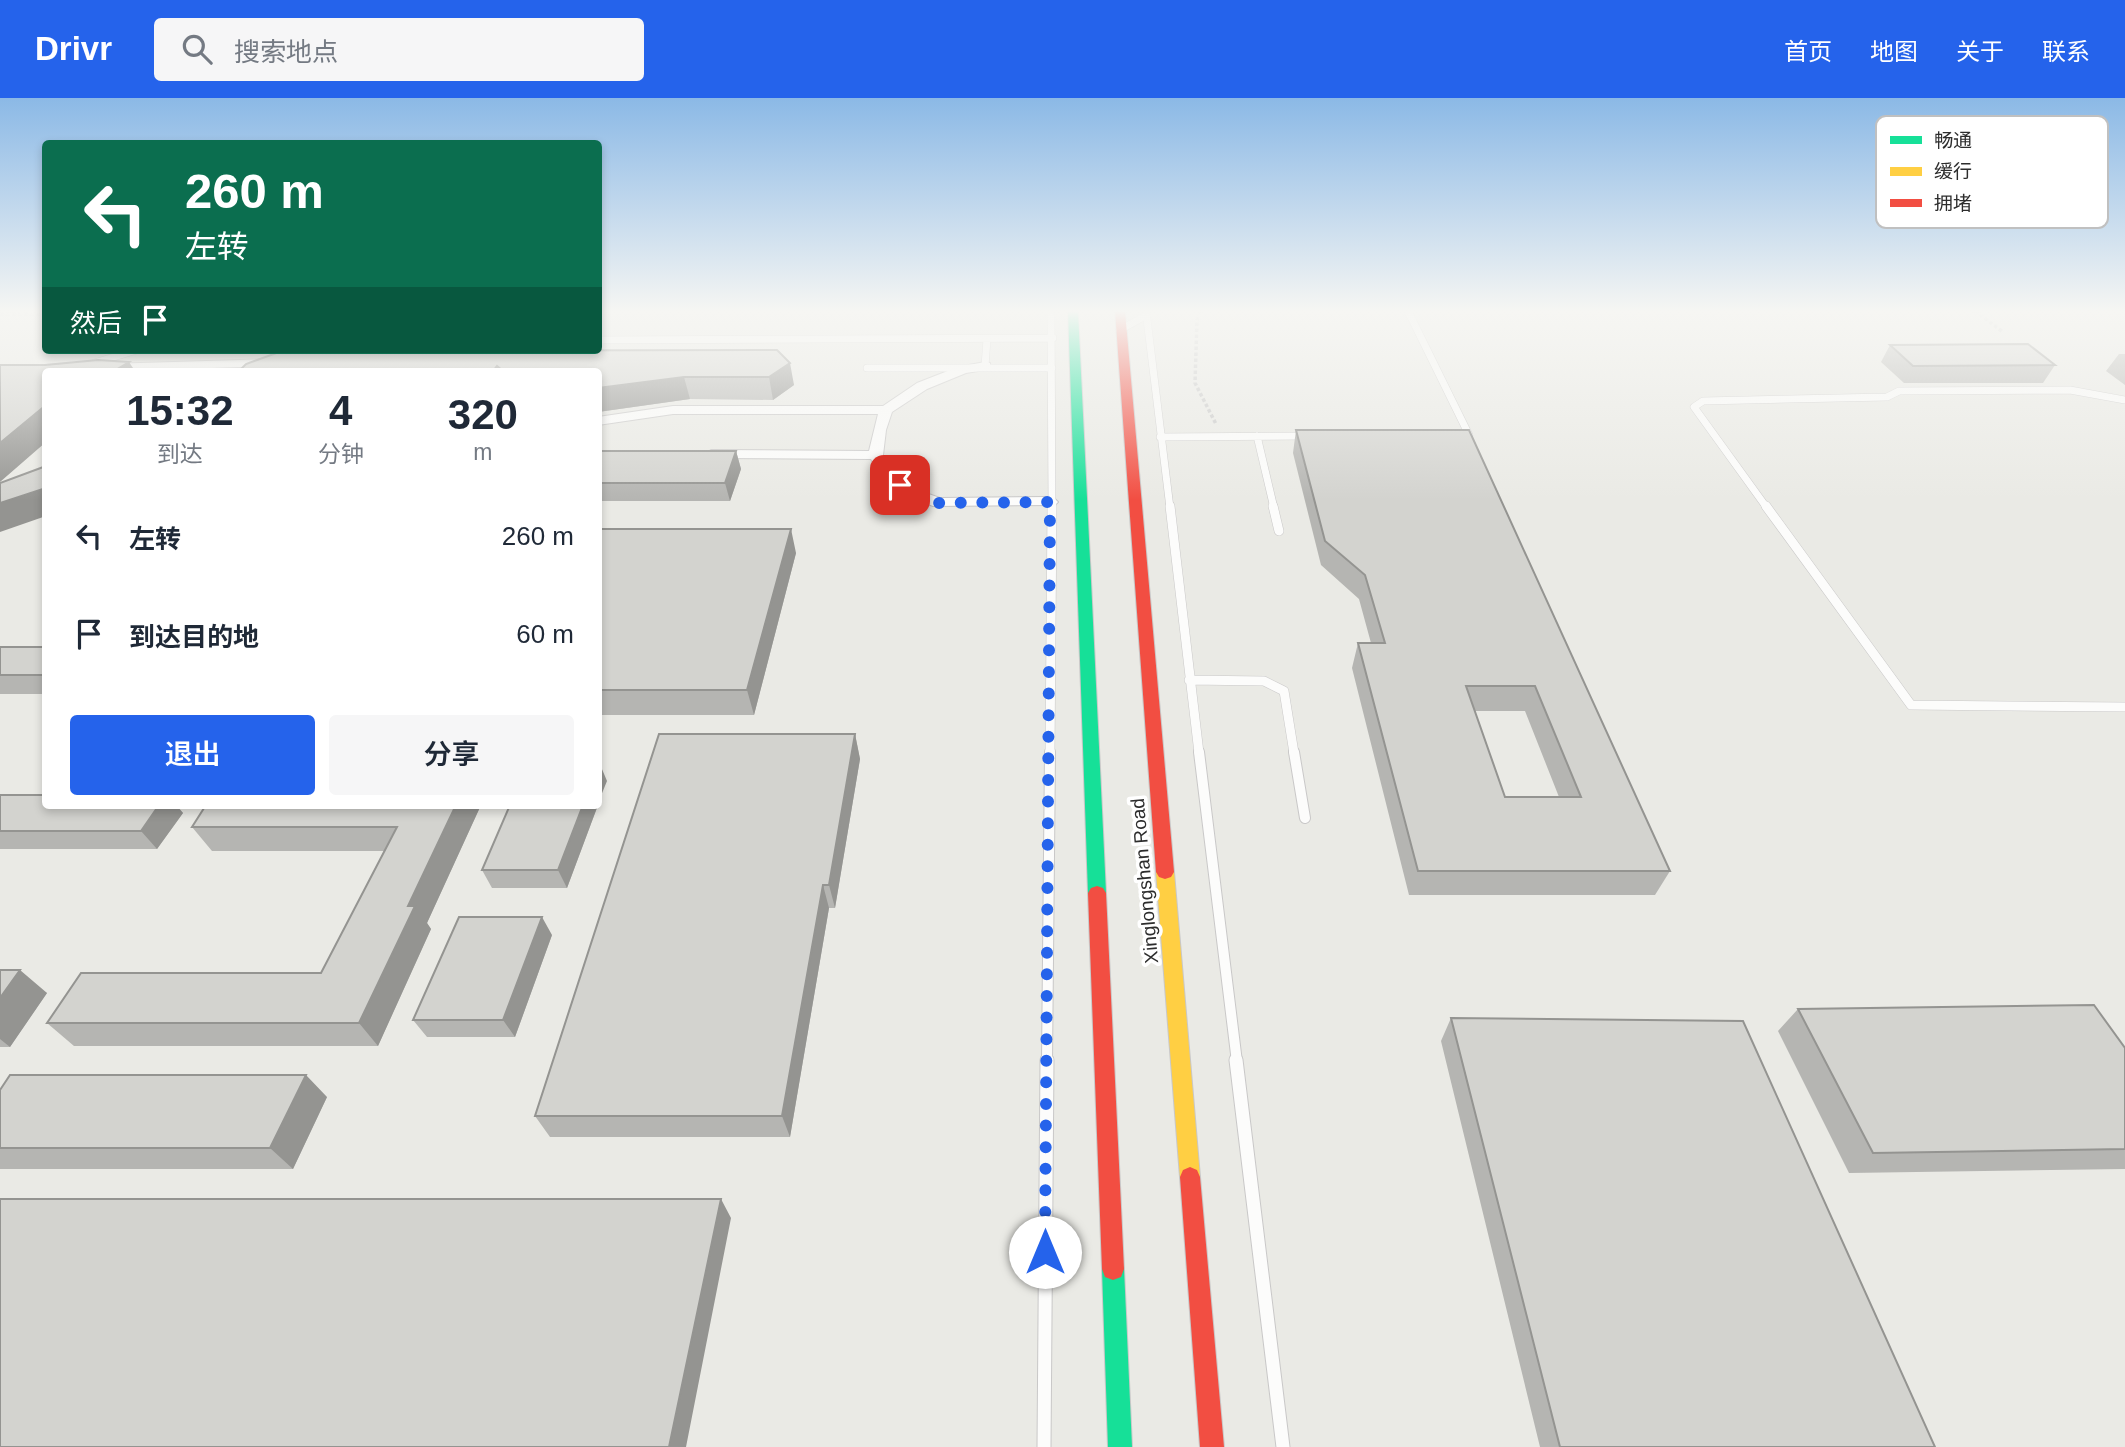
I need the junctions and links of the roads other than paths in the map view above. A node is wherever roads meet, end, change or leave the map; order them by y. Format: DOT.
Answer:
graph roads {
  1 [pos="953,374"];
  2 [pos="1052,374"];
  3 [pos="1063,374"];
  4 [pos="1124,374"];
  5 [pos="1153,374"];
  6 [pos="1439,374"];
  7 [pos="2125,400"];
  8 [pos="886,410"];
  9 [pos="602,420"];
  10 [pos="1455,435"];
  11 [pos="1469,435"];
  12 [pos="1257,436"];
  13 [pos="1310,436"];
  14 [pos="1160,437"];
  15 [pos="1475,447"];
  16 [pos="700,453"];
  17 [pos="876,455"];
  18 [pos="1050,502"];
  19 [pos="1279,531"];
  20 [pos="1189,680"];
  21 [pos="2125,707"];
  22 [pos="1305,818"];
  23 [pos="1044,1447"];
  24 [pos="1120,1447"];
  25 [pos="1212,1447"];
  26 [pos="1283,1447"];
  1 -- 8 [label="street"];
  2 -- 18 [label="lane"];
  3 -- 24 [label="street"];
  4 -- 25 [label="street, Xinglongshan Road"];
  5 -- 14 [label="lane"];
  6 -- 11 [label="lane"];
  7 -- 21 [label="lane"];
  8 -- 9 [label="street"];
  8 -- 17 [label="street"];
  10 -- 11 [label="lane"];
  11 -- 15 [label="lane"];
  12 -- 13 [label="lane"];
  12 -- 14 [label="lane"];
  12 -- 19 [label="lane"];
  14 -- 20 [label="lane"];
  16 -- 17 [label="street"];
  17 -- 18 [label="street"];
  18 -- 23 [label="lane"];
  20 -- 22 [label="lane"];
  20 -- 26 [label="lane"];
}
